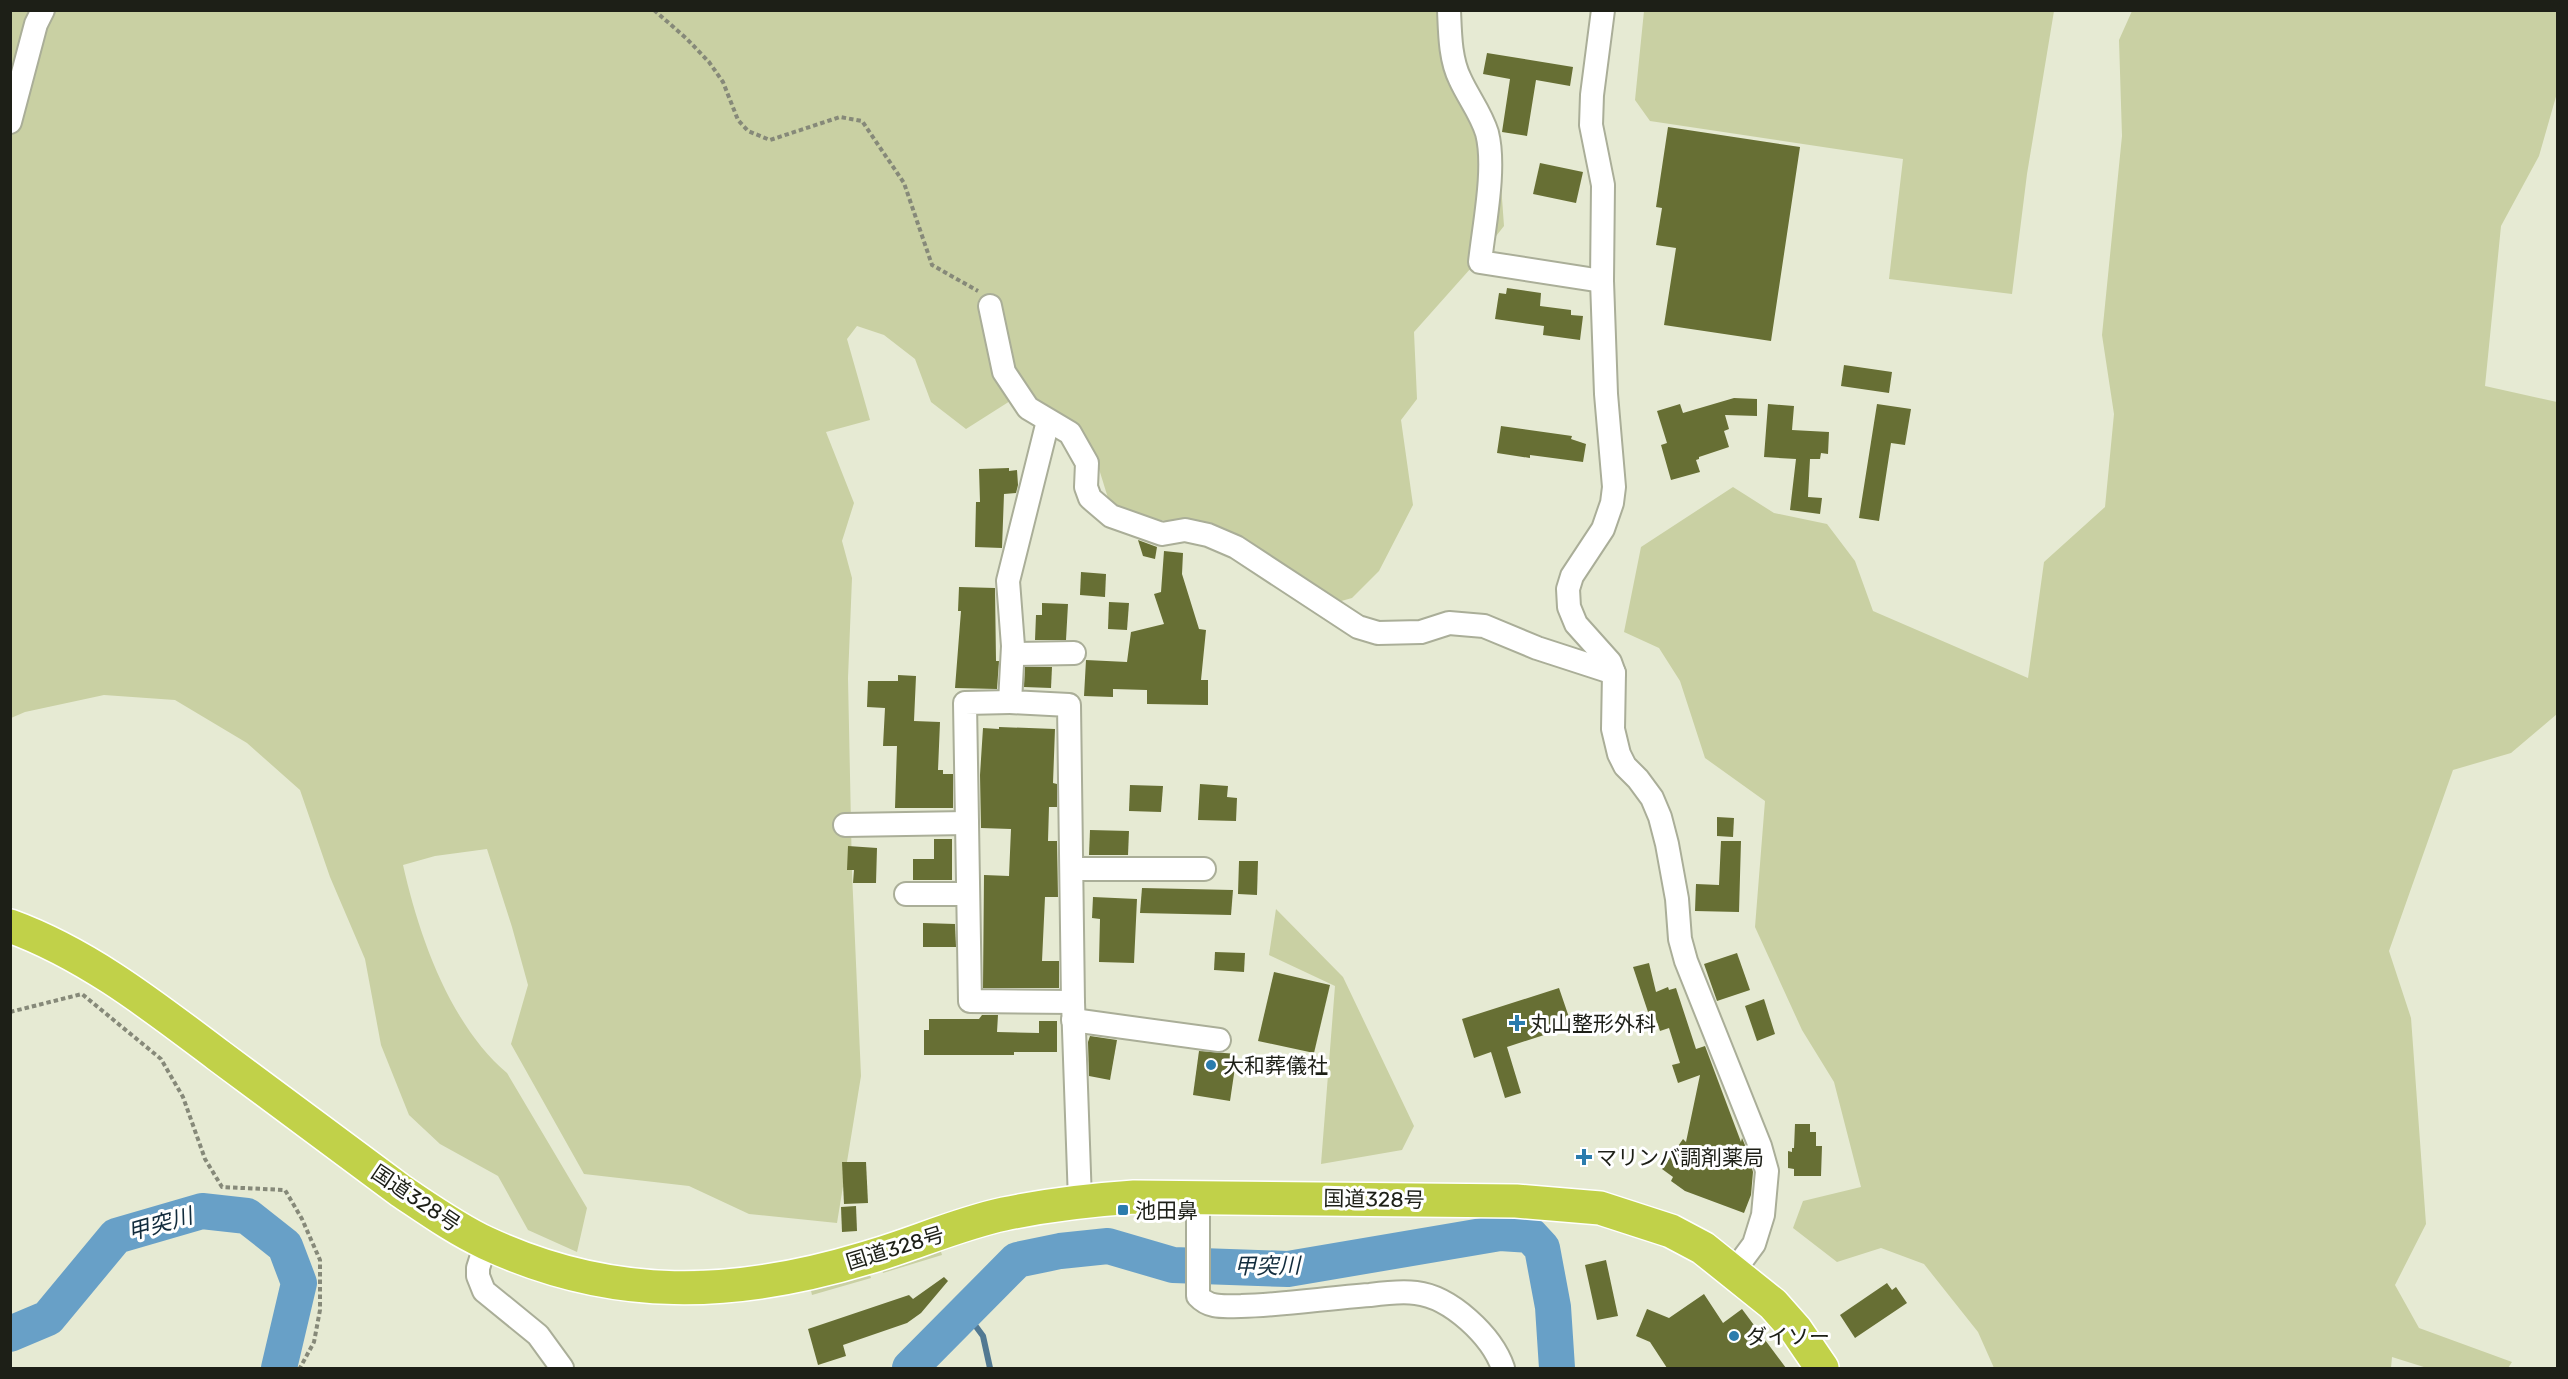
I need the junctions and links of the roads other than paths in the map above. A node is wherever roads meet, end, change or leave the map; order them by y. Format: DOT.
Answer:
graph roads {
  1 [pos="44,10"];
  2 [pos="1449,10"];
  3 [pos="1603,10"];
  4 [pos="10,122"];
  5 [pos="1602,281"];
  6 [pos="990,306"];
  7 [pos="1048,421"];
  8 [pos="1074,653"];
  9 [pos="1013,654"];
  10 [pos="1614,673"];
  11 [pos="1010,702"];
  12 [pos="967,823"];
  13 [pos="845,825"];
  14 [pos="1073,869"];
  15 [pos="1204,869"];
  16 [pos="906,894"];
  17 [pos="968,894"];
  18 [pos="10,926"];
  19 [pos="1073,1011"];
  20 [pos="1219,1040"];
  21 [pos="1080,1200"];
  22 [pos="1198,1205"];
  23 [pos="486,1243"];
  24 [pos="1734,1271"];
  25 [pos="562,1368"];
  26 [pos="1503,1368"];
  27 [pos="1822,1368"];
  1 -- 4 [label="street"];
  2 -- 5 [label="street"];
  3 -- 5 [label="street"];
  5 -- 10 [label="street"];
  6 -- 7 [label="street"];
  7 -- 9 [label="street"];
  7 -- 10 [label="street"];
  8 -- 9 [label="street"];
  9 -- 11 [label="street"];
  10 -- 24 [label="street"];
  11 -- 12 [label="street"];
  11 -- 14 [label="street"];
  12 -- 13 [label="street"];
  12 -- 17 [label="street"];
  14 -- 15 [label="street"];
  14 -- 19 [label="street"];
  16 -- 17 [label="street"];
  17 -- 19 [label="street"];
  18 -- 23 [label="highway, 国道328号"];
  19 -- 20 [label="street"];
  19 -- 21 [label="street"];
  21 -- 22 [label="highway, 国道328号"];
  21 -- 23 [label="highway, 国道328号"];
  22 -- 24 [label="highway, 国道328号"];
  22 -- 26 [label="street"];
  23 -- 25 [label="street"];
  24 -- 27 [label="highway, 国道328号"];
}
